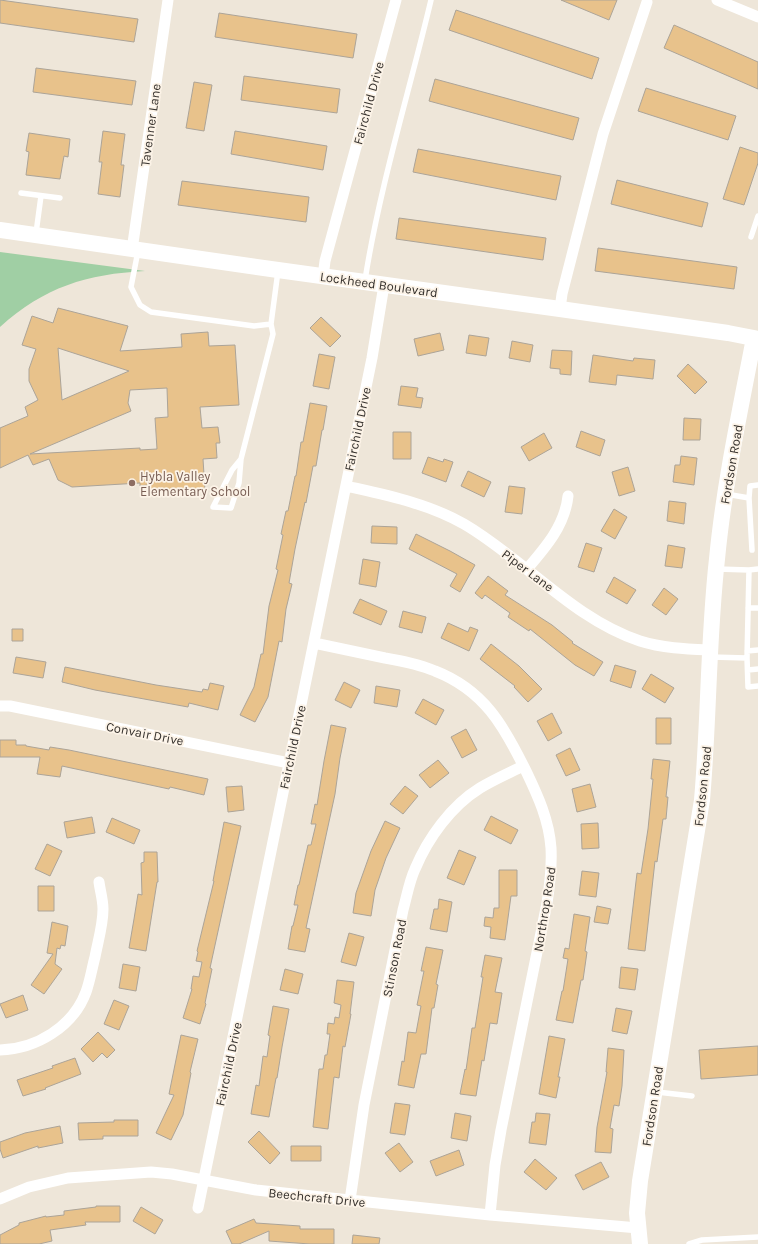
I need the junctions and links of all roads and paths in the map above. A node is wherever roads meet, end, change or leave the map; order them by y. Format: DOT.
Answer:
graph roads {
  1 [pos="168,0"];
  2 [pos="396,0"];
  3 [pos="431,0"];
  4 [pos="717,0"];
  5 [pos="647,2"];
  6 [pos="758,17"];
  7 [pos="21,193"];
  8 [pos="41,196"];
  9 [pos="60,198"];
  10 [pos="758,216"];
  11 [pos="0,230"];
  12 [pos="36,236"];
  13 [pos="751,237"];
  14 [pos="135,250"];
  15 [pos="278,270"];
  16 [pos="323,276"];
  17 [pos="364,282"];
  18 [pos="384,285"];
  19 [pos="560,309"];
  20 [pos="271,324"];
  21 [pos="757,335"];
  22 [pos="241,459"];
  23 [pos="758,485"];
  24 [pos="346,486"];
  25 [pos="726,494"];
  26 [pos="568,496"];
  27 [pos="749,498"];
  28 [pos="752,550"];
  29 [pos="527,569"];
  30 [pos="716,569"];
  31 [pos="758,569"];
  32 [pos="749,570"];
  33 [pos="748,608"];
  34 [pos="758,608"];
  35 [pos="314,643"];
  36 [pos="758,650"];
  37 [pos="748,651"];
  38 [pos="709,653"];
  39 [pos="747,658"];
  40 [pos="758,669"];
  41 [pos="748,670"];
  42 [pos="758,686"];
  43 [pos="0,706"];
  44 [pos="289,762"];
  45 [pos="523,766"];
  46 [pos="99,882"];
  47 [pos="0,1050"];
  48 [pos="655,1091"];
  49 [pos="692,1096"];
  50 [pos="204,1180"];
  51 [pos="0,1200"];
  52 [pos="350,1200"];
  53 [pos="198,1208"];
  54 [pos="490,1215"];
  55 [pos="638,1228"];
  56 [pos="758,1237"];
  57 [pos="640,1244"];
  58 [pos="689,1244"];
  1 -- 14 [label="street, Tavenner Lane"];
  2 -- 16 [label="street, Fairchild Drive"];
  3 -- 17 [label="lane"];
  4 -- 6 [label="street"];
  5 -- 19 [label="street"];
  7 -- 8 [label="lane"];
  8 -- 9 [label="lane"];
  8 -- 12 [label="lane"];
  10 -- 13 [label="lane"];
  11 -- 12 [label="street, Lockheed Boulevard"];
  12 -- 14 [label="street, Lockheed Boulevard"];
  14 -- 15 [label="street, Lockheed Boulevard"];
  14 -- 20 [label="lane"];
  15 -- 16 [label="street, Lockheed Boulevard"];
  15 -- 20 [label="lane"];
  16 -- 17 [label="street, Lockheed Boulevard"];
  17 -- 18 [label="street, Lockheed Boulevard"];
  18 -- 19 [label="street, Lockheed Boulevard"];
  18 -- 24 [label="street, Fairchild Drive"];
  19 -- 21 [label="street, Lockheed Boulevard"];
  20 -- 22 [label="lane"];
  21 -- 25 [label="street, Fordson Road"];
  22 -- 22 [label="lane"];
  23 -- 27 [label="lane"];
  24 -- 29 [label="street, Piper Lane"];
  24 -- 35 [label="street, Fairchild Drive"];
  25 -- 27 [label="lane"];
  25 -- 30 [label="street, Fordson Road"];
  26 -- 29 [label="street"];
  27 -- 28 [label="lane"];
  29 -- 38 [label="street, Piper Lane"];
  30 -- 32 [label="lane"];
  30 -- 38 [label="street, Fordson Road"];
  31 -- 32 [label="lane"];
  32 -- 33 [label="lane"];
  33 -- 34 [label="lane"];
  33 -- 37 [label="lane"];
  35 -- 44 [label="street, Fairchild Drive"];
  35 -- 45 [label="street, Northrop Road"];
  36 -- 37 [label="lane"];
  37 -- 39 [label="lane"];
  38 -- 39 [label="lane"];
  38 -- 48 [label="street, Fordson Road"];
  39 -- 41 [label="lane"];
  40 -- 41 [label="lane"];
  41 -- 42 [label="lane"];
  43 -- 44 [label="street, Convair Drive"];
  44 -- 50 [label="street, Fairchild Drive"];
  45 -- 52 [label="street, Stinson Road"];
  45 -- 54 [label="street, Northrop Road"];
  46 -- 47 [label="street"];
  48 -- 49 [label="lane"];
  48 -- 55 [label="street, Fordson Road"];
  50 -- 51 [label="street, Beechcraft Drive"];
  50 -- 52 [label="street, Beechcraft Drive"];
  50 -- 53 [label="street, Fairchild Drive"];
  52 -- 54 [label="street, Beechcraft Drive"];
  54 -- 55 [label="street, Beechcraft Drive"];
  55 -- 57 [label="street, Fordson Road"];
  56 -- 58 [label="lane"];
}
